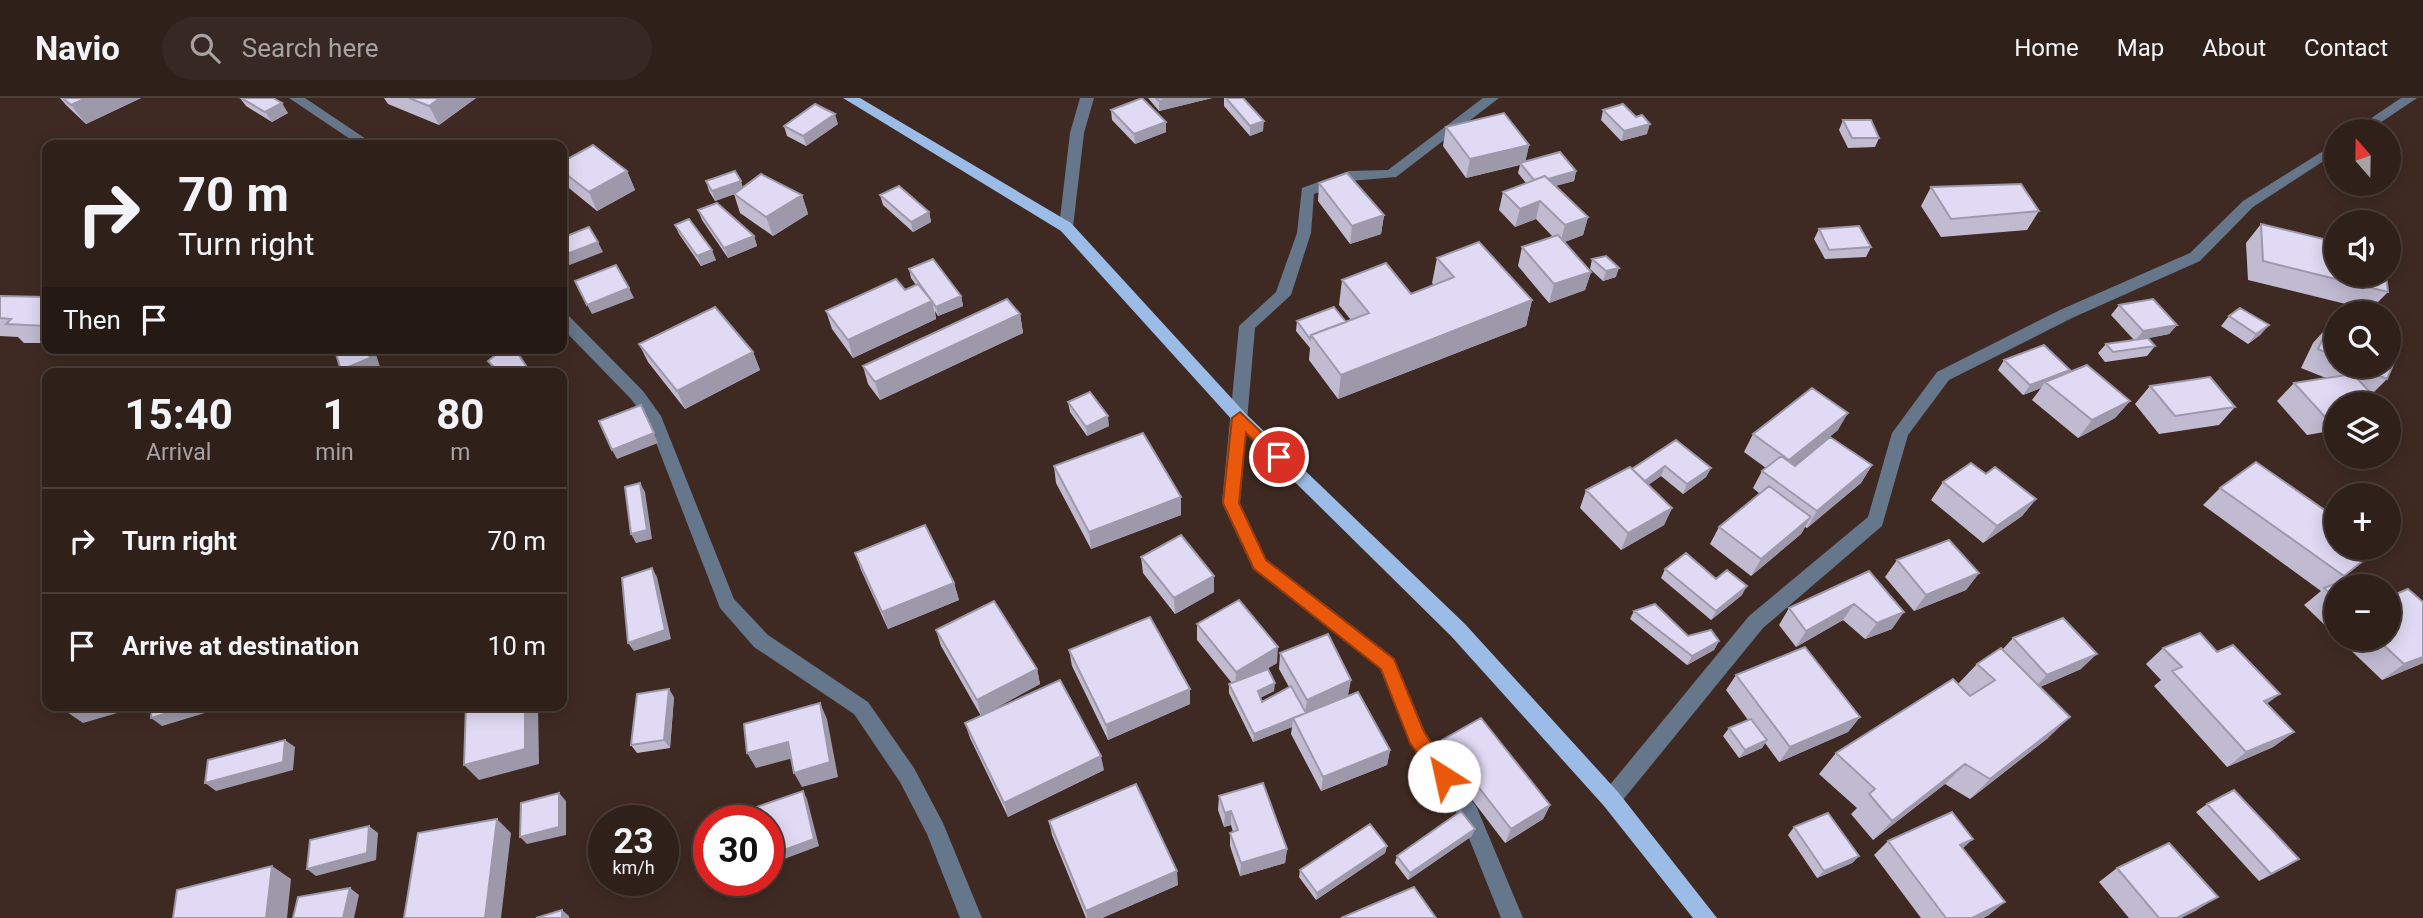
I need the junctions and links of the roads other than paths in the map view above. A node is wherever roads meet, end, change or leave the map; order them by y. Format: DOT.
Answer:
graph roads {
  1 [pos="296,98"];
  2 [pos="850,98"];
  3 [pos="1087,98"];
  4 [pos="1492,98"];
  5 [pos="2410,98"];
  6 [pos="2378,119"];
  7 [pos="360,140"];
  8 [pos="2324,154"];
  9 [pos="1066,228"];
  10 [pos="567,324"];
  11 [pos="1240,418"];
  12 [pos="1611,799"];
  13 [pos="971,918"];
  14 [pos="1512,918"];
  15 [pos="1706,918"];
  1 -- 7 [label="street"];
  2 -- 9 [label="main road"];
  3 -- 9 [label="street"];
  4 -- 11 [label="street"];
  5 -- 6 [label="street"];
  8 -- 12 [label="street"];
  9 -- 11 [label="main road"];
  10 -- 13 [label="street"];
  11 -- 12 [label="main road"];
  11 -- 14 [label="street"];
  12 -- 15 [label="main road"];
}
